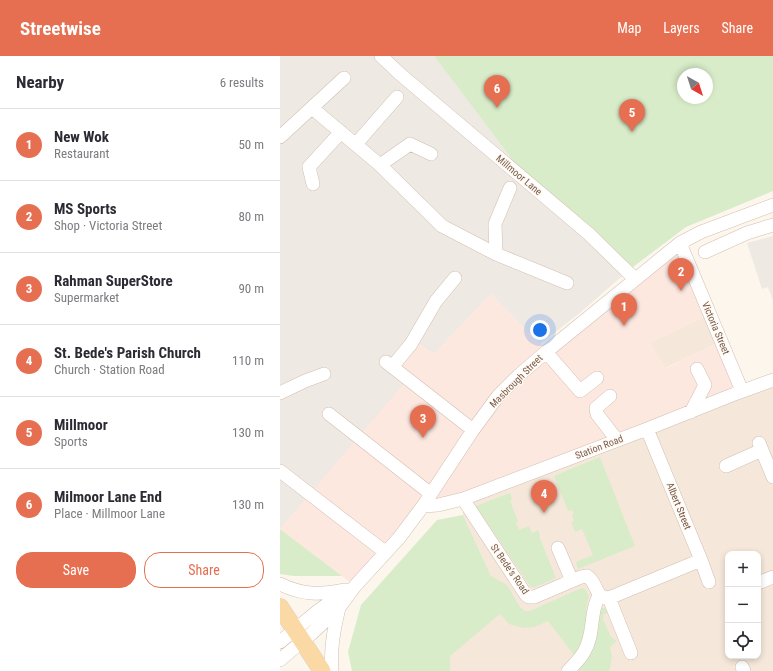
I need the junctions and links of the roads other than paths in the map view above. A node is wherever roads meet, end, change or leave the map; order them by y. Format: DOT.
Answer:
graph roads {
  1 [pos="381,56"];
  2 [pos="344,78"];
  3 [pos="397,97"];
  4 [pos="312,108"];
  5 [pos="341,132"];
  6 [pos="280,137"];
  7 [pos="356,144"];
  8 [pos="431,154"];
  9 [pos="380,165"];
  10 [pos="313,184"];
  11 [pos="510,188"];
  12 [pos="773,205"];
  13 [pos="773,224"];
  14 [pos="680,243"];
  15 [pos="705,252"];
  16 [pos="496,254"];
  17 [pos="455,278"];
  18 [pos="635,279"];
  19 [pos="567,283"];
  20 [pos="546,352"];
  21 [pos="697,369"];
  22 [pos="324,374"];
  23 [pos="597,378"];
  24 [pos="773,380"];
  25 [pos="742,392"];
  26 [pos="280,393"];
  27 [pos="610,396"];
  28 [pos="691,412"];
  29 [pos="329,414"];
  30 [pos="647,429"];
  31 [pos="473,430"];
  32 [pos="617,440"];
  33 [pos="726,466"];
  34 [pos="280,471"];
  35 [pos="773,477"];
  36 [pos="431,494"];
  37 [pos="463,499"];
  38 [pos="423,506"];
  39 [pos="558,548"];
  40 [pos="385,552"];
  41 [pos="701,560"];
  42 [pos="773,577"];
  43 [pos="572,581"];
  44 [pos="709,582"];
  45 [pos="761,582"];
  46 [pos="280,584"];
  47 [pos="353,587"];
  48 [pos="604,596"];
  49 [pos="280,607"];
  50 [pos="339,608"];
  51 [pos="299,636"];
  52 [pos="280,642"];
  53 [pos="631,653"];
  54 [pos="280,660"];
  55 [pos="322,671"];
  56 [pos="332,671"];
  57 [pos="568,671"];
  1 -- 18 [label="street, Millmoor Lane"];
  2 -- 4 [label="street"];
  3 -- 7 [label="street"];
  4 -- 5 [label="street"];
  4 -- 6 [label="street"];
  5 -- 7 [label="street"];
  5 -- 10 [label="street"];
  7 -- 9 [label="street"];
  8 -- 9 [label="street"];
  9 -- 16 [label="street"];
  11 -- 16 [label="street"];
  12 -- 14 [label="street, Masbrough Street"];
  13 -- 15 [label="street"];
  14 -- 18 [label="street, Masbrough Street"];
  14 -- 25 [label="street, Victoria Street"];
  16 -- 19 [label="street"];
  17 -- 31 [label="street"];
  18 -- 20 [label="street, Masbrough Street"];
  20 -- 23 [label="street"];
  20 -- 31 [label="street, Masbrough Street"];
  21 -- 28 [label="street"];
  22 -- 26 [label="street"];
  24 -- 25 [label="street, Station Road"];
  25 -- 28 [label="street, Station Road"];
  27 -- 32 [label="street"];
  28 -- 30 [label="street, Station Road"];
  29 -- 36 [label="street"];
  30 -- 32 [label="street, Station Road"];
  30 -- 41 [label="street, Albert Street"];
  31 -- 36 [label="street, Masbrough Street"];
  32 -- 37 [label="street, Station Road"];
  33 -- 35 [label="street"];
  34 -- 40 [label="street"];
  36 -- 38 [label="street, Masbrough Street"];
  37 -- 38 [label="street, Station Road"];
  37 -- 43 [label="street, St Bede's Road"];
  38 -- 40 [label="street, Masbrough Street"];
  39 -- 43 [label="street"];
  40 -- 47 [label="street, Masbrough Street"];
  41 -- 44 [label="street, Albert Street"];
  41 -- 48 [label="street"];
  42 -- 45 [label="street"];
  43 -- 48 [label="street, St Bede's Road"];
  46 -- 47 [label="street"];
  47 -- 50 [label="street, Masbrough Street"];
  47 -- 51 [label="street, Masbrough Street"];
  48 -- 53 [label="street"];
  48 -- 57 [label="street"];
  49 -- 51 [label="main road"];
  50 -- 51 [label="street, Masbrough Street"];
  50 -- 56 [label="street"];
  51 -- 52 [label="street"];
  51 -- 54 [label="street"];
  51 -- 55 [label="main road"];
}
